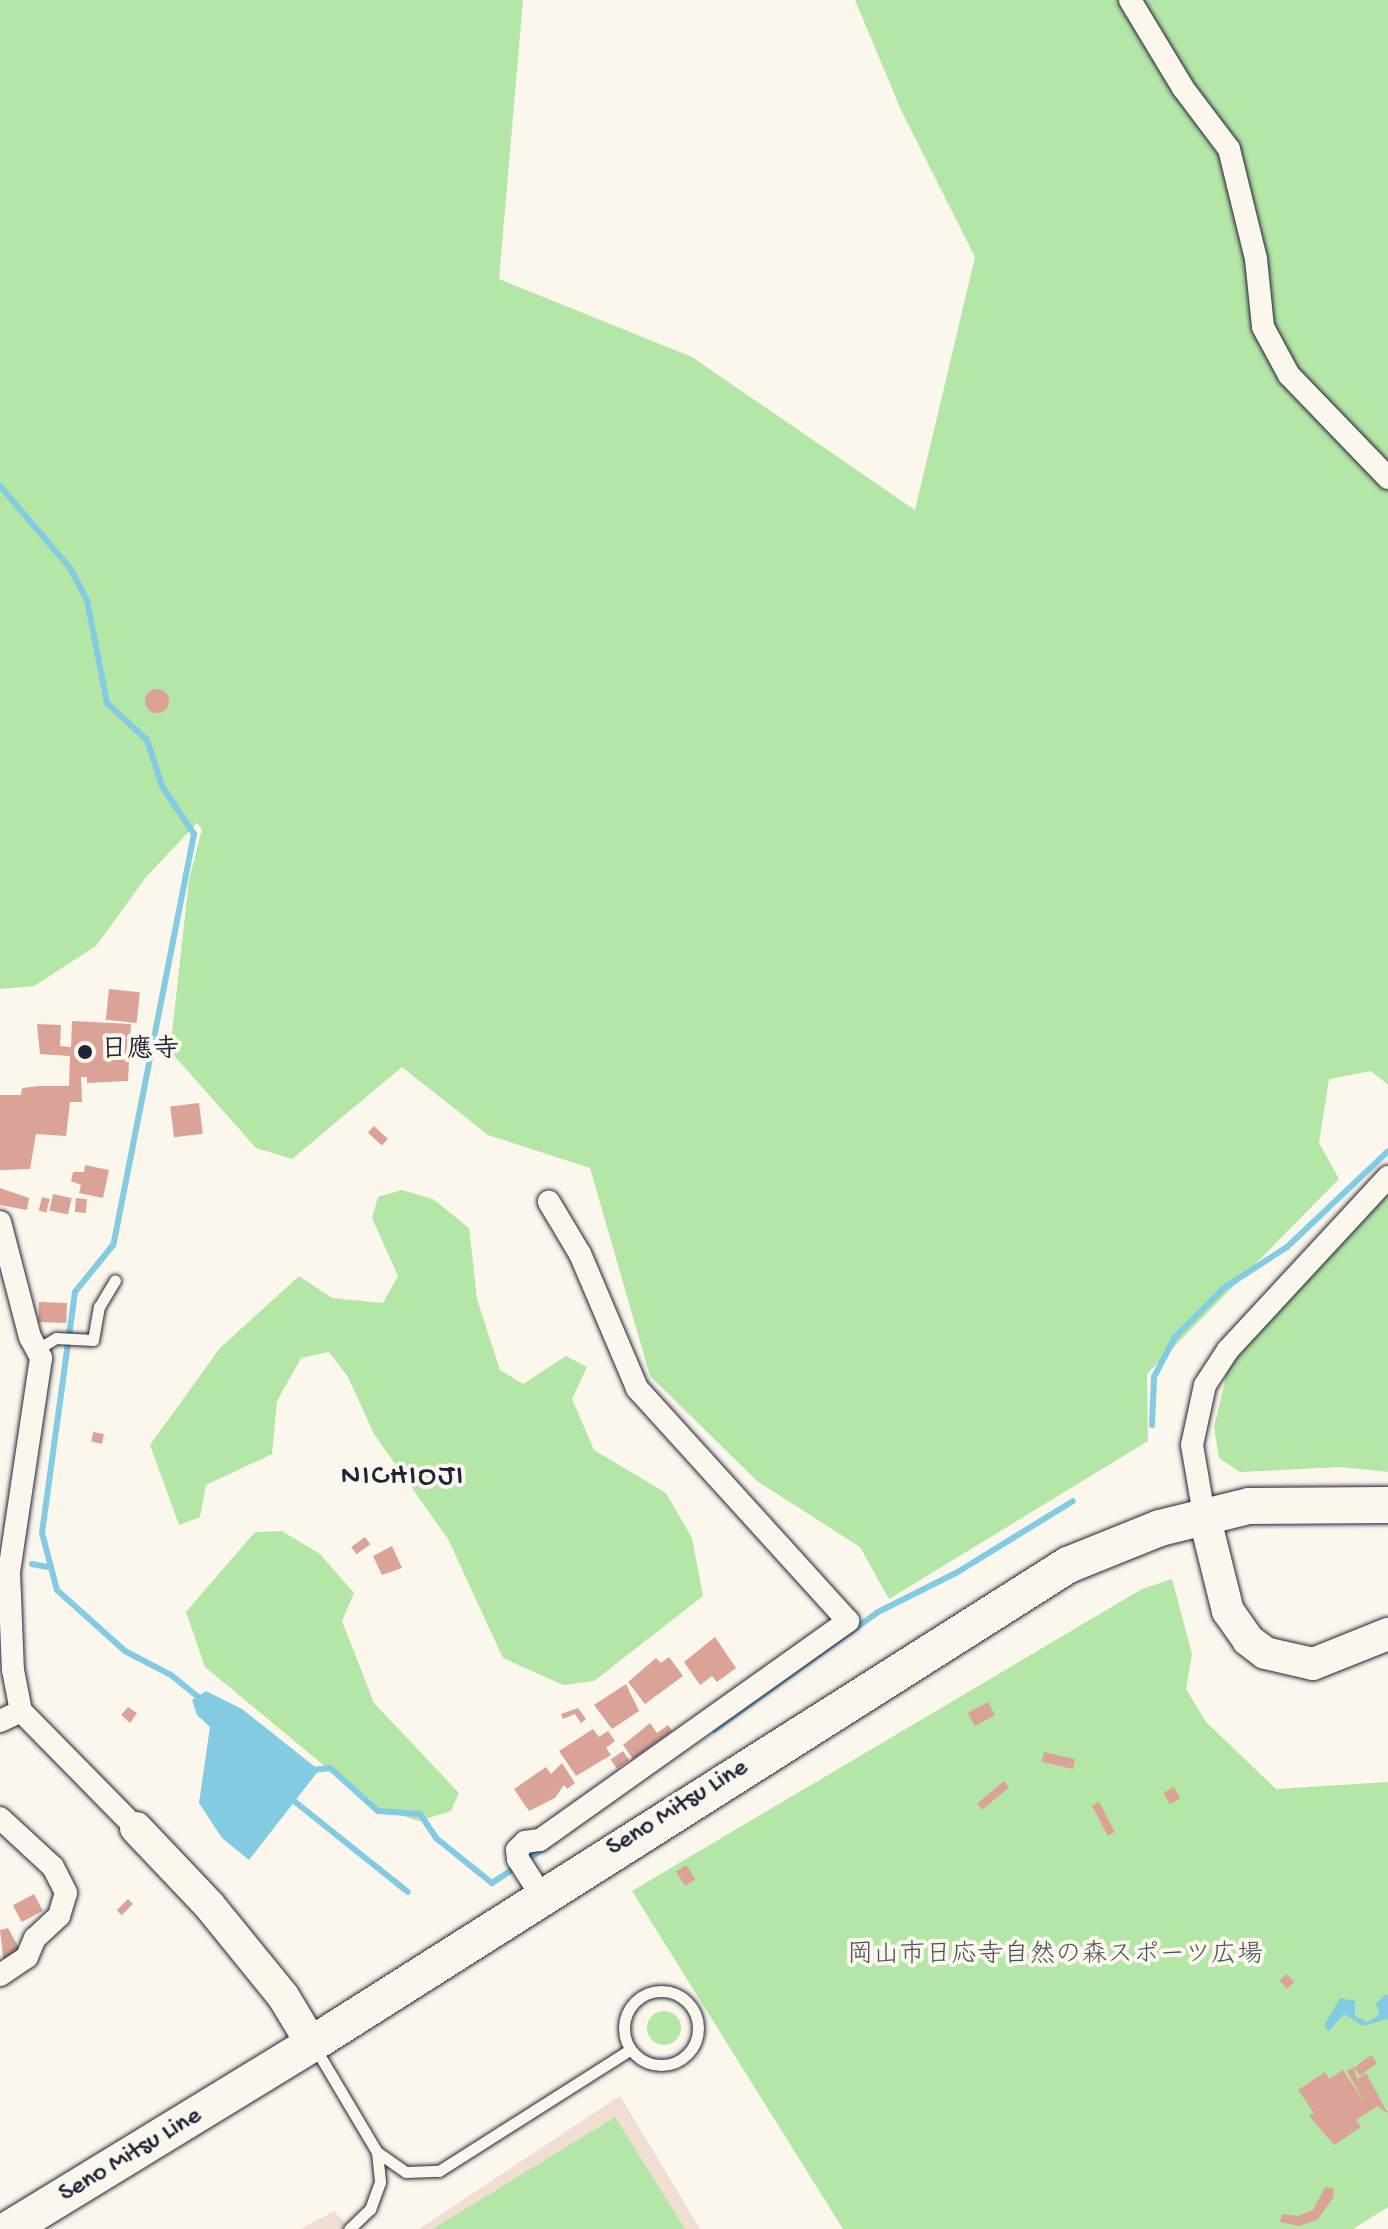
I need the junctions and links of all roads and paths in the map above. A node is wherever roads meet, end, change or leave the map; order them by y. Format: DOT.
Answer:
graph roads {
  1 [pos="1130,0"];
  2 [pos="1388,478"];
  3 [pos="1388,1177"];
  4 [pos="549,1202"];
  5 [pos="0,1222"];
  6 [pos="115,1280"];
  7 [pos="36,1350"];
  8 [pos="1388,1505"];
  9 [pos="1204,1515"];
  10 [pos="4,1572"];
  11 [pos="1388,1634"];
  12 [pos="21,1711"];
  13 [pos="0,1721"];
  14 [pos="0,1818"];
  15 [pos="136,1828"];
  16 [pos="528,1875"];
  17 [pos="0,1975"];
  18 [pos="312,2044"];
  19 [pos="630,2050"];
  20 [pos="377,2152"];
  21 [pos="9,2229"];
  22 [pos="349,2229"];
  1 -- 2 [label="street"];
  3 -- 9 [label="street"];
  4 -- 16 [label="street"];
  5 -- 7 [label="street"];
  6 -- 7 [label="lane"];
  7 -- 10 [label="street"];
  8 -- 9 [label="main road, Seno Mitsu Line"];
  9 -- 11 [label="main road"];
  9 -- 16 [label="main road, Seno Mitsu Line"];
  10 -- 12 [label="street"];
  12 -- 13 [label="street"];
  12 -- 15 [label="street"];
  14 -- 17 [label="street"];
  15 -- 18 [label="main road"];
  16 -- 18 [label="main road, Seno Mitsu Line"];
  18 -- 20 [label="lane"];
  18 -- 21 [label="main road, Seno Mitsu Line"];
  19 -- 19 [label="lane"];
  19 -- 20 [label="lane"];
  20 -- 22 [label="lane"];
}
